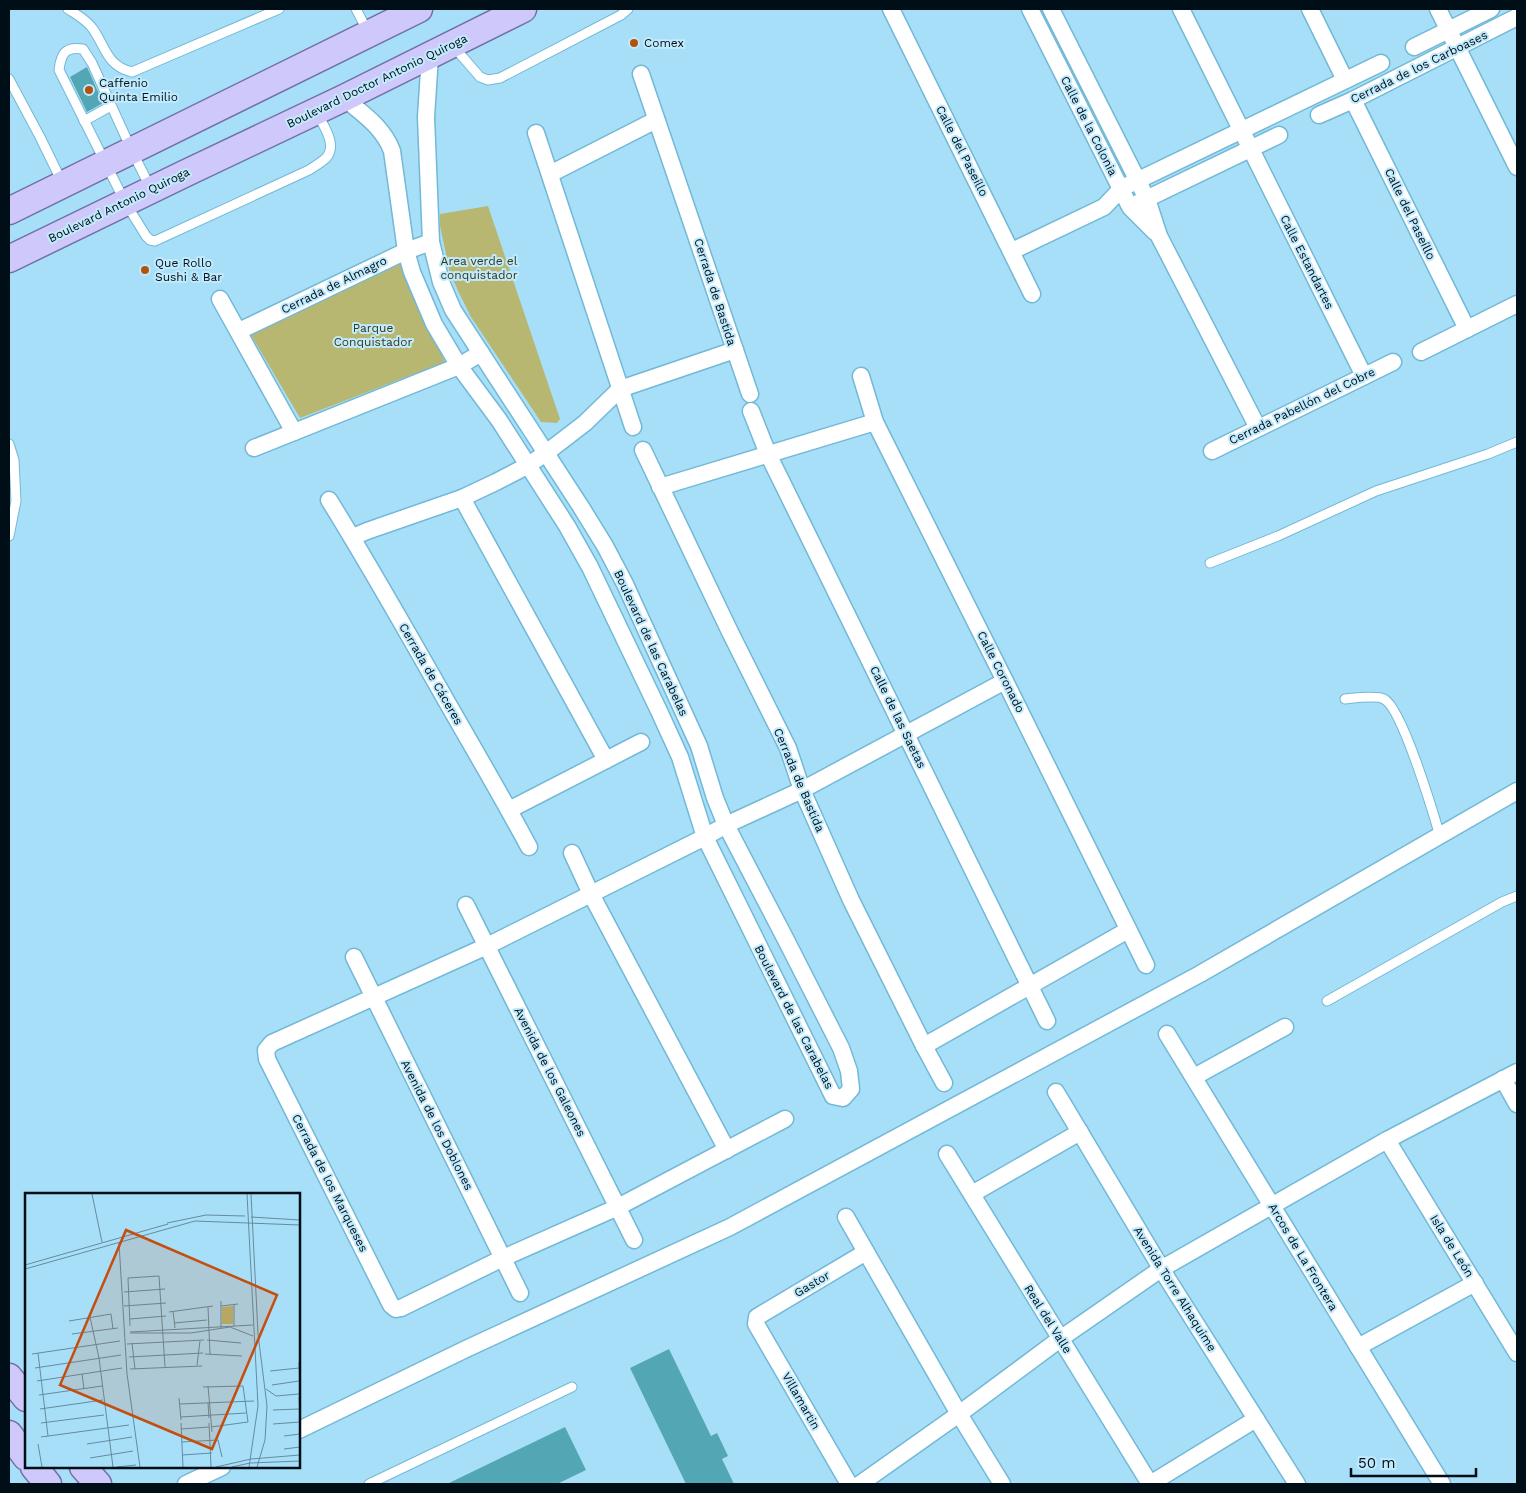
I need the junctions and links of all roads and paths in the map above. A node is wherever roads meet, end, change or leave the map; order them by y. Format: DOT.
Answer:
graph roads {
  1 [pos="68,9"];
  2 [pos="279,9"];
  3 [pos="356,9"];
  4 [pos="418,9"];
  5 [pos="523,9"];
  6 [pos="628,9"];
  7 [pos="891,9"];
  8 [pos="1030,9"];
  9 [pos="1051,9"];
  10 [pos="1181,9"];
  11 [pos="1310,9"];
  12 [pos="1438,9"];
  13 [pos="1490,9"];
  14 [pos="1517,17"];
  15 [pos="1448,29"];
  16 [pos="369,34"];
  17 [pos="1414,47"];
  18 [pos="1458,48"];
  19 [pos="441,51"];
  20 [pos="1382,63"];
  21 [pos="640,74"];
  22 [pos="9,79"];
  23 [pos="1345,80"];
  24 [pos="264,86"];
  25 [pos="344,98"];
  26 [pos="1353,100"];
  27 [pos="112,106"];
  28 [pos="316,111"];
  29 [pos="1319,115"];
  30 [pos="656,120"];
  31 [pos="84,121"];
  32 [pos="1242,130"];
  33 [pos="536,133"];
  34 [pos="1279,135"];
  35 [pos="1251,149"];
  36 [pos="132,151"];
  37 [pos="230,152"];
  38 [pos="107,163"];
  39 [pos="1517,167"];
  40 [pos="184,174"];
  41 [pos="550,174"];
  42 [pos="1138,182"];
  43 [pos="63,184"];
  44 [pos="1122,188"];
  45 [pos="152,190"];
  46 [pos="1147,199"];
  47 [pos="125,202"];
  48 [pos="1130,206"];
  49 [pos="1104,207"];
  50 [pos="9,211"];
  51 [pos="1159,236"];
  52 [pos="431,242"];
  53 [pos="406,251"];
  54 [pos="1012,251"];
  55 [pos="9,259"];
  56 [pos="1032,294"];
  57 [pos="220,299"];
  58 [pos="1517,304"];
  59 [pos="1467,329"];
  60 [pos="239,331"];
  61 [pos="735,350"];
  62 [pos="1421,352"];
  63 [pos="481,353"];
  64 [pos="1393,362"];
  65 [pos="459,366"];
  66 [pos="860,376"];
  67 [pos="1364,376"];
  68 [pos="620,389"];
  69 [pos="750,394"];
  70 [pos="751,411"];
  71 [pos="875,422"];
  72 [pos="633,427"];
  73 [pos="1258,428"];
  74 [pos="294,432"];
  75 [pos="1517,442"];
  76 [pos="9,444"];
  77 [pos="254,448"];
  78 [pos="643,450"];
  79 [pos="1212,451"];
  80 [pos="546,453"];
  81 [pos="768,454"];
  82 [pos="528,466"];
  83 [pos="660,487"];
  84 [pos="462,498"];
  85 [pos="329,500"];
  86 [pos="9,536"];
  87 [pos="352,538"];
  88 [pos="1210,563"];
  89 [pos="1005,681"];
  90 [pos="1346,699"];
  91 [pos="906,733"];
  92 [pos="641,742"];
  93 [pos="606,760"];
  94 [pos="802,790"];
  95 [pos="1517,791"];
  96 [pos="509,810"];
  97 [pos="726,825"];
  98 [pos="1440,836"];
  99 [pos="705,838"];
  100 [pos="529,847"];
  101 [pos="572,853"];
  102 [pos="591,894"];
  103 [pos="1517,896"];
  104 [pos="466,905"];
  105 [pos="1128,930"];
  106 [pos="487,946"];
  107 [pos="354,956"];
  108 [pos="1146,965"];
  109 [pos="1030,986"];
  110 [pos="373,997"];
  111 [pos="1327,1001"];
  112 [pos="1048,1022"];
  113 [pos="1285,1027"];
  114 [pos="1167,1034"];
  115 [pos="924,1046"];
  116 [pos="1510,1076"];
  117 [pos="1194,1077"];
  118 [pos="944,1083"];
  119 [pos="1056,1092"];
  120 [pos="1517,1104"];
  121 [pos="784,1119"];
  122 [pos="1080,1132"];
  123 [pos="1387,1140"];
  124 [pos="727,1150"];
  125 [pos="946,1154"];
  126 [pos="972,1194"];
  127 [pos="1272,1206"];
  128 [pos="618,1207"];
  129 [pos="846,1217"];
  130 [pos="634,1240"];
  131 [pos="866,1252"];
  132 [pos="503,1258"];
  133 [pos="1161,1269"];
  134 [pos="1475,1283"];
  135 [pos="520,1292"];
  136 [pos="757,1317"];
  137 [pos="1060,1339"];
  138 [pos="1358,1347"];
  139 [pos="1517,1353"];
  140 [pos="572,1387"];
  141 [pos="958,1414"];
  142 [pos="1256,1419"];
  143 [pos="300,1430"];
  144 [pos="35,1468"];
  145 [pos="85,1468"];
  146 [pos="220,1468"];
  147 [pos="1438,1483"];
  148 [pos="48,1484"];
  149 [pos="98,1484"];
  150 [pos="186,1484"];
  151 [pos="370,1484"];
  152 [pos="849,1484"];
  153 [pos="860,1484"];
  154 [pos="1002,1484"];
  155 [pos="1150,1484"];
  156 [pos="1298,1484"];
  1 -- 2 [label="lane"];
  3 -- 16 [label="lane"];
  4 -- 16 [label="main road"];
  5 -- 19 [label="main road, Boulevard Doctor Antonio Quiroga"];
  6 -- 19 [label="lane"];
  7 -- 54 [label="street, Calle del Paseíllo"];
  8 -- 44 [label="street, Calle de la Colonia"];
  9 -- 42 [label="street, Calle de la Colonia"];
  10 -- 32 [label="street, Calle Estandartes"];
  11 -- 23 [label="street"];
  12 -- 15 [label="street"];
  13 -- 15 [label="street, Cerrada de los Carboases"];
  14 -- 18 [label="street, Cerrada de los Carboases"];
  15 -- 17 [label="street, Cerrada de los Carboases"];
  15 -- 18 [label="street"];
  16 -- 24 [label="main road"];
  18 -- 26 [label="street, Cerrada de los Carboases"];
  18 -- 39 [label="street"];
  19 -- 25 [label="main road, Boulevard Doctor Antonio Quiroga"];
  19 -- 52 [label="street, Boulevard de las Carabelas"];
  20 -- 23 [label="street"];
  21 -- 30 [label="street, Cerrada de Bastida"];
  22 -- 43 [label="lane"];
  23 -- 32 [label="street"];
  24 -- 36 [label="main road"];
  24 -- 40 [label="main road"];
  25 -- 28 [label="main road, Boulevard Doctor Antonio Quiroga"];
  25 -- 53 [label="street, Boulevard de las Carabelas"];
  26 -- 29 [label="street, Cerrada de los Carboases"];
  26 -- 59 [label="street, Calle del Paseíllo"];
  27 -- 31 [label="lane"];
  27 -- 31 [label="lane"];
  27 -- 36 [label="lane"];
  28 -- 37 [label="main road, Boulevard Doctor Antonio Quiroga"];
  28 -- 47 [label="lane"];
  30 -- 41 [label="street"];
  30 -- 61 [label="street, Cerrada de Bastida"];
  31 -- 38 [label="lane"];
  32 -- 35 [label="street, Calle Estandartes"];
  32 -- 42 [label="street"];
  33 -- 41 [label="street"];
  34 -- 35 [label="street"];
  35 -- 46 [label="street"];
  35 -- 67 [label="street, Calle Estandartes"];
  36 -- 38 [label="main road"];
  36 -- 45 [label="lane"];
  37 -- 40 [label="main road, Boulevard Antonio Quiroga"];
  38 -- 43 [label="main road"];
  38 -- 47 [label="lane"];
  40 -- 45 [label="main road, Boulevard Antonio Quiroga"];
  41 -- 68 [label="street"];
  42 -- 44 [label="street"];
  42 -- 46 [label="street, Calle de la Colonia"];
  43 -- 50 [label="main road"];
  44 -- 48 [label="street, Calle de la Colonia"];
  44 -- 49 [label="street"];
  45 -- 47 [label="main road, Boulevard Antonio Quiroga"];
  46 -- 48 [label="street"];
  46 -- 51 [label="street, Calle de la Colonia"];
  47 -- 55 [label="main road, Boulevard Antonio Quiroga"];
  48 -- 49 [label="street"];
  48 -- 51 [label="street, Calle de la Colonia"];
  49 -- 54 [label="street"];
  51 -- 73 [label="street, Calle de la Colonia"];
  52 -- 53 [label="street, Cerrada de Almagro"];
  52 -- 63 [label="street, Boulevard de las Carabelas"];
  53 -- 60 [label="street, Cerrada de Almagro"];
  53 -- 65 [label="street, Boulevard de las Carabelas"];
  54 -- 56 [label="street, Calle del Paseíllo"];
  57 -- 60 [label="street"];
  58 -- 59 [label="street"];
  59 -- 62 [label="street"];
  60 -- 74 [label="street"];
  61 -- 68 [label="street, Cerrada de Bastida"];
  61 -- 69 [label="street"];
  63 -- 65 [label="street"];
  63 -- 80 [label="street, Boulevard de las Carabelas"];
  64 -- 67 [label="street, Cerrada Pabellón del Cobre"];
  65 -- 74 [label="street"];
  65 -- 82 [label="street, Boulevard de las Carabelas"];
  66 -- 71 [label="street, Calle Coronado"];
  67 -- 73 [label="street, Cerrada Pabellón del Cobre"];
  68 -- 72 [label="street"];
  68 -- 80 [label="street, Cerrada de Bastida"];
  70 -- 81 [label="street, Calle de las Saetas"];
  71 -- 81 [label="street"];
  71 -- 89 [label="street, Calle Coronado"];
  73 -- 79 [label="street, Cerrada Pabellón del Cobre"];
  74 -- 77 [label="street"];
  75 -- 88 [label="lane"];
  76 -- 86 [label="lane"];
  78 -- 83 [label="street, Cerrada de Bastida"];
  80 -- 82 [label="street, Cerrada de Bastida"];
  80 -- 97 [label="street, Boulevard de las Carabelas"];
  81 -- 83 [label="street"];
  81 -- 91 [label="street, Calle de las Saetas"];
  82 -- 84 [label="street"];
  82 -- 99 [label="street, Boulevard de las Carabelas"];
  83 -- 94 [label="street, Cerrada de Bastida"];
  84 -- 87 [label="street"];
  84 -- 93 [label="street"];
  85 -- 87 [label="street, Cerrada de Cáceres"];
  87 -- 96 [label="street, Cerrada de Cáceres"];
  89 -- 91 [label="street, Cerrada de los Marqueses"];
  89 -- 105 [label="street, Calle Coronado"];
  90 -- 98 [label="lane"];
  91 -- 94 [label="street, Cerrada de los Marqueses"];
  91 -- 109 [label="street, Calle de las Saetas"];
  92 -- 93 [label="street"];
  93 -- 96 [label="street"];
  94 -- 97 [label="street, Cerrada de los Marqueses"];
  94 -- 115 [label="street, Cerrada de Bastida"];
  95 -- 98 [label="street"];
  96 -- 100 [label="street, Cerrada de Cáceres"];
  97 -- 99 [label="street, Cerrada de los Marqueses"];
  97 -- 99 [label="street, Boulevard de las Carabelas"];
  98 -- 143 [label="street"];
  99 -- 102 [label="street, Cerrada de los Marqueses"];
  101 -- 102 [label="street"];
  102 -- 106 [label="street, Cerrada de los Marqueses"];
  102 -- 124 [label="street"];
  103 -- 111 [label="lane"];
  104 -- 106 [label="street, Avenida de los Galeones"];
  105 -- 108 [label="street, Calle Coronado"];
  105 -- 109 [label="street"];
  106 -- 110 [label="street, Cerrada de los Marqueses"];
  106 -- 128 [label="street, Avenida de los Galeones"];
  107 -- 110 [label="street, Avenida de los Doblones"];
  109 -- 112 [label="street, Calle de las Saetas"];
  109 -- 115 [label="street"];
  110 -- 132 [label="street, Avenida de los Doblones"];
  110 -- 132 [label="street, Cerrada de los Marqueses"];
  113 -- 117 [label="street"];
  114 -- 117 [label="street, Arcos de La Frontera"];
  115 -- 118 [label="street, Cerrada de Bastida"];
  116 -- 120 [label="street"];
  116 -- 123 [label="street"];
  117 -- 127 [label="street, Arcos de La Frontera"];
  119 -- 122 [label="street, Avenida Torre Alhaquime"];
  121 -- 124 [label="street, Cerrada de los Marqueses"];
  122 -- 126 [label="street"];
  122 -- 133 [label="street, Avenida Torre Alhaquime"];
  123 -- 127 [label="street"];
  123 -- 134 [label="street, Isla de León"];
  124 -- 128 [label="street, Cerrada de los Marqueses"];
  125 -- 126 [label="street, Real del Valle"];
  126 -- 137 [label="street, Real del Valle"];
  127 -- 133 [label="street"];
  127 -- 138 [label="street, Arcos de La Frontera"];
  128 -- 130 [label="street, Avenida de los Galeones"];
  128 -- 132 [label="street, Cerrada de los Marqueses"];
  129 -- 131 [label="street"];
  131 -- 136 [label="street, Gastor"];
  131 -- 141 [label="street"];
  132 -- 135 [label="street, Avenida de los Doblones"];
  133 -- 137 [label="street"];
  133 -- 142 [label="street, Avenida Torre Alhaquime"];
  134 -- 138 [label="street"];
  134 -- 139 [label="street, Isla de León"];
  136 -- 152 [label="street, Villamartin"];
  137 -- 141 [label="street"];
  137 -- 155 [label="street, Real del Valle"];
  138 -- 147 [label="street, Arcos de La Frontera"];
  140 -- 151 [label="lane"];
  141 -- 153 [label="street"];
  141 -- 154 [label="street"];
  142 -- 155 [label="street"];
  142 -- 156 [label="street, Avenida Torre Alhaquime"];
  144 -- 148 [label="main road"];
  145 -- 149 [label="main road"];
  146 -- 150 [label="street"];
}
